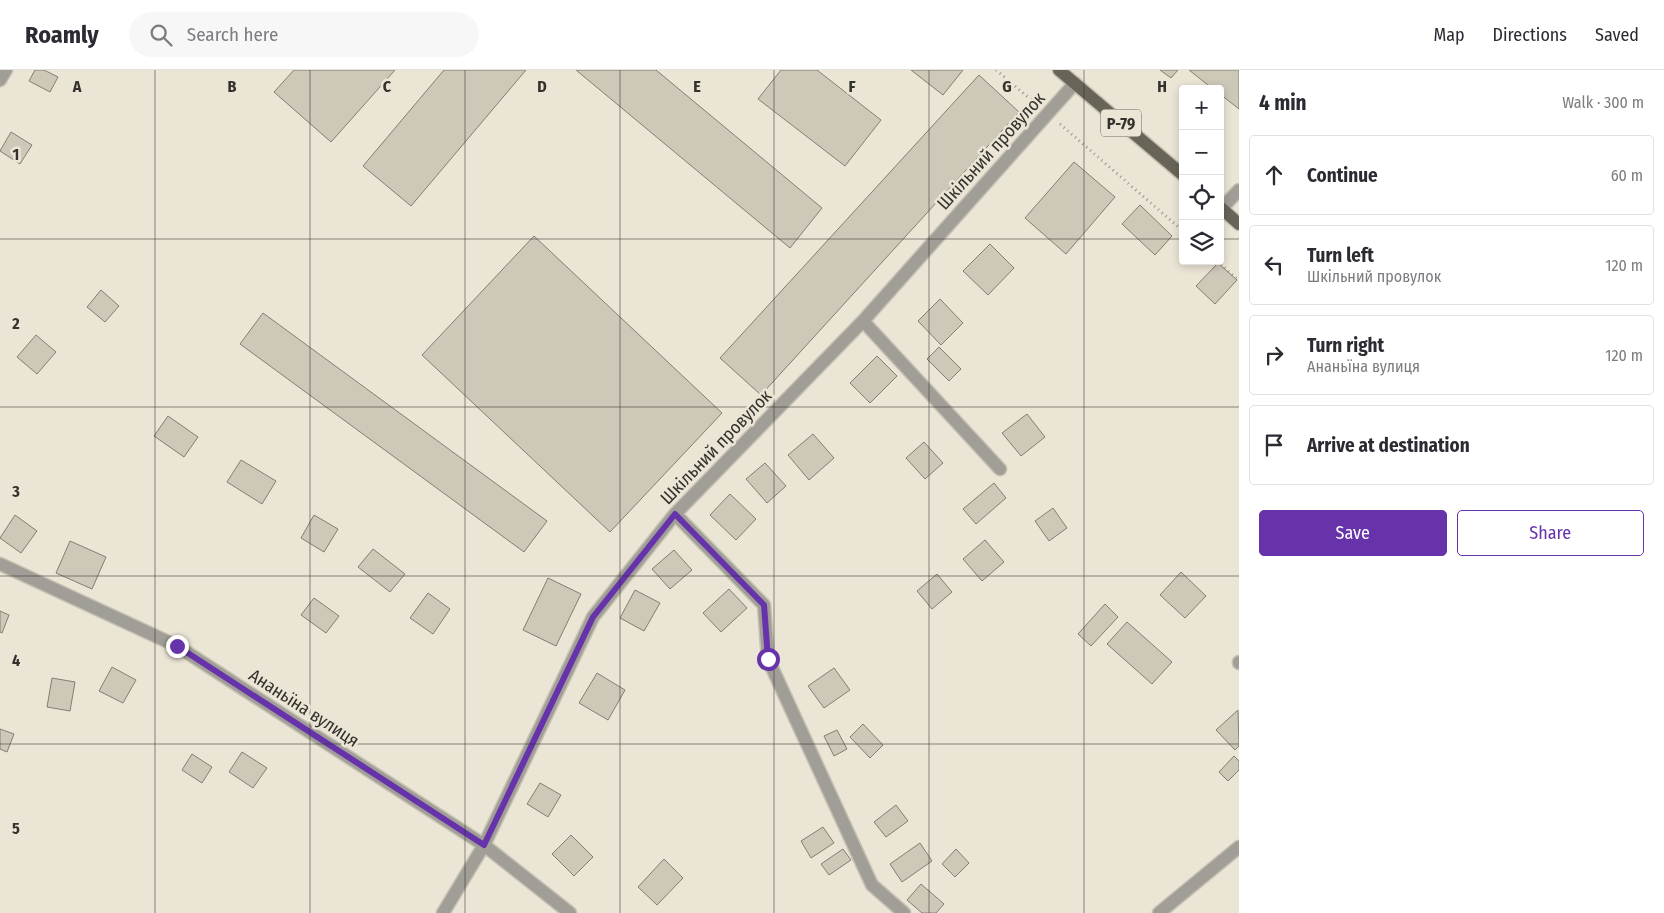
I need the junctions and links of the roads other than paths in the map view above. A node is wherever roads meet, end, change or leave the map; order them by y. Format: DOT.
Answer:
graph roads {
  1 [pos="6,70"];
  2 [pos="1059,70"];
  3 [pos="0,80"];
  4 [pos="1075,83"];
  5 [pos="1179,172"];
  6 [pos="1239,190"];
  7 [pos="1224,205"];
  8 [pos="1224,211"];
  9 [pos="1239,224"];
  10 [pos="863,321"];
  11 [pos="1000,468"];
  12 [pos="675,514"];
  13 [pos="0,564"];
  14 [pos="484,845"];
  15 [pos="1239,847"];
  16 [pos="443,913"];
  17 [pos="570,913"];
  18 [pos="904,913"];
  19 [pos="1159,913"];
  1 -- 3 [label="street"];
  2 -- 4 [label="main road, Р-79"];
  4 -- 5 [label="main road, Р-79"];
  4 -- 10 [label="street, Шкільний провулок"];
  6 -- 7 [label="street"];
  8 -- 9 [label="main road"];
  10 -- 11 [label="street"];
  10 -- 12 [label="street, Шкільний провулок"];
  12 -- 14 [label="street, Шкільний провулок"];
  12 -- 18 [label="street"];
  13 -- 14 [label="street, Ананьїна вулиця"];
  14 -- 16 [label="street, Шкільний провулок"];
  14 -- 17 [label="street, Ананьїна вулиця"];
  15 -- 19 [label="street"];
}
